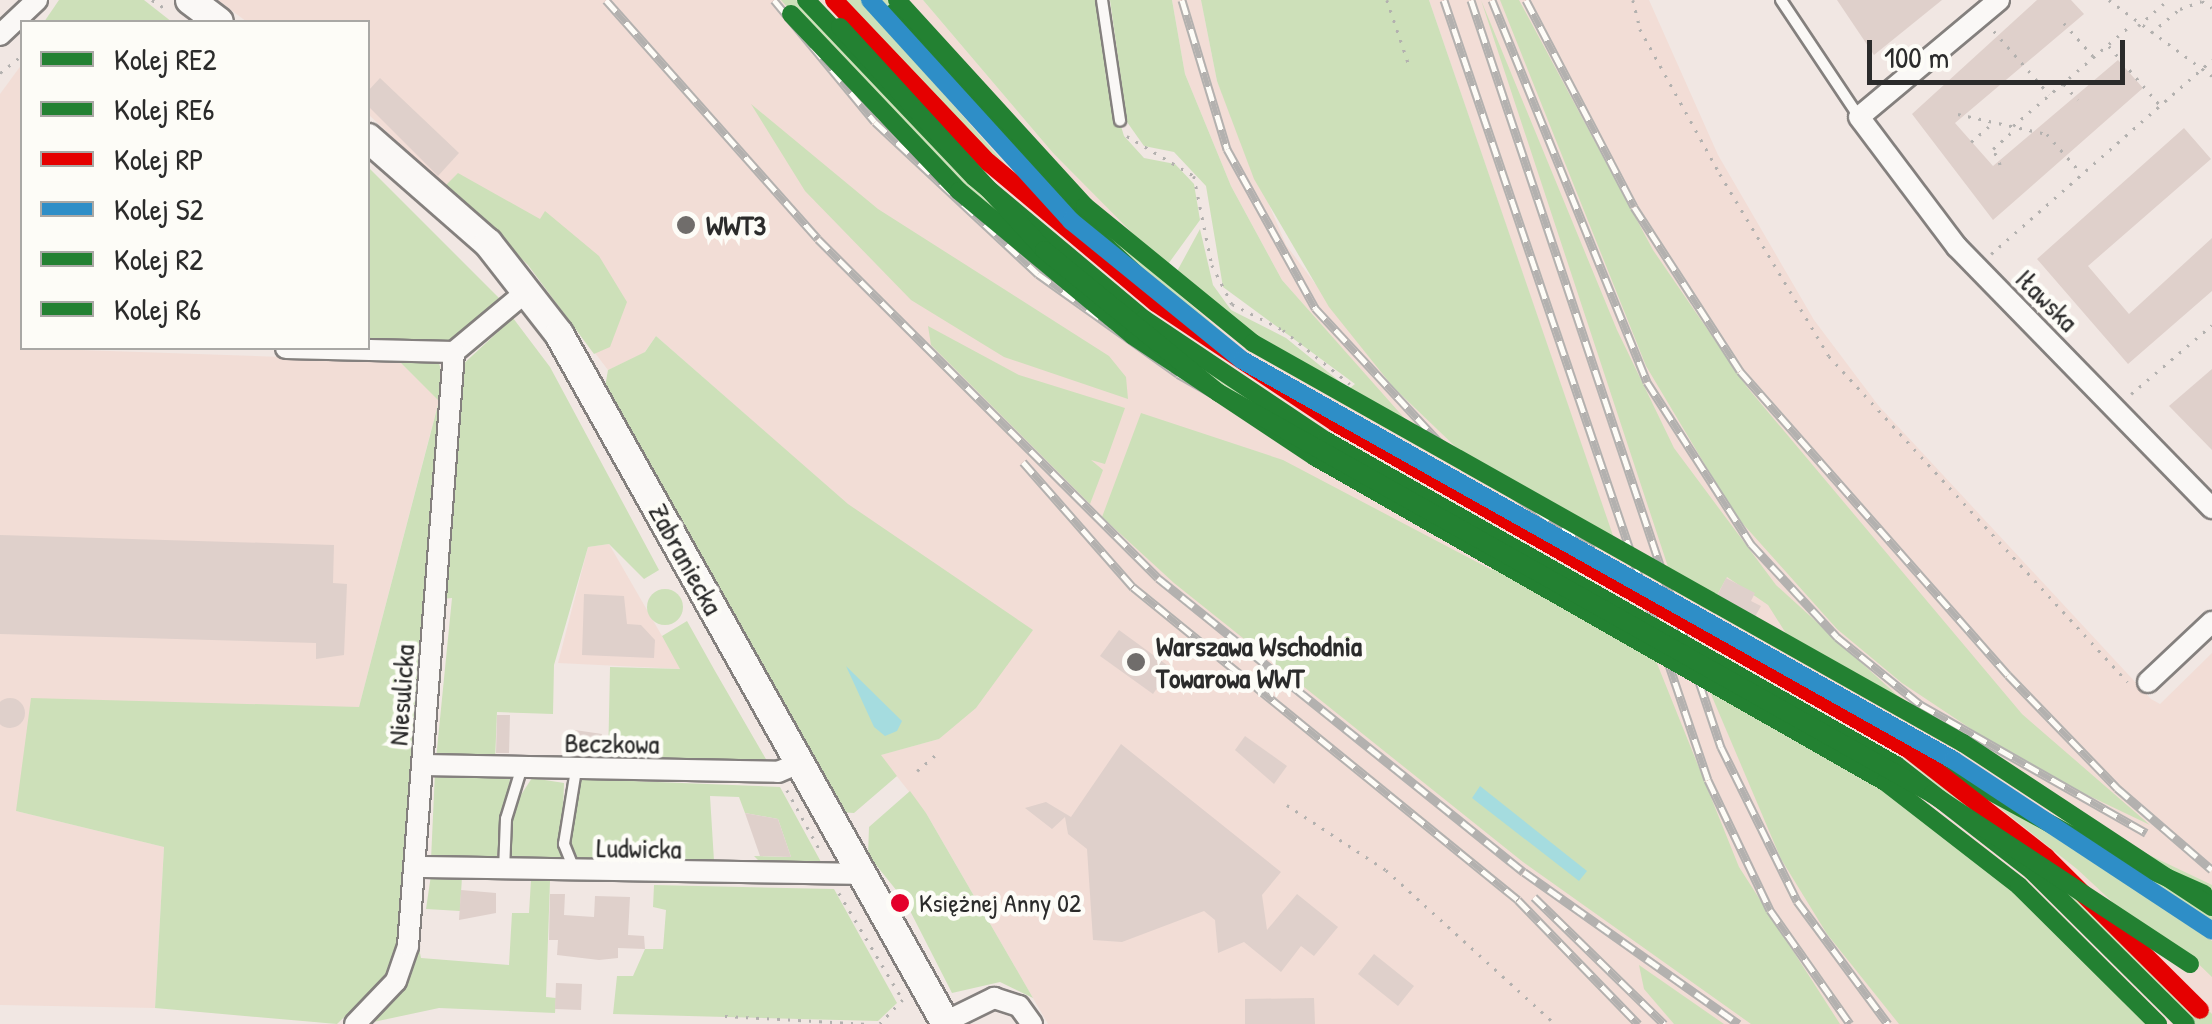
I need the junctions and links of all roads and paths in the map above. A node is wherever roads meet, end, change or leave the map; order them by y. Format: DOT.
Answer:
graph roads {
  1 [pos="36,0"];
  2 [pos="152,0"];
  3 [pos="1102,0"];
  4 [pos="1387,0"];
  5 [pos="1633,0"];
  6 [pos="1780,0"];
  7 [pos="1999,0"];
  8 [pos="2109,0"];
  9 [pos="2168,0"];
  10 [pos="183,8"];
  11 [pos="2212,8"];
  12 [pos="214,20"];
  13 [pos="2064,23"];
  14 [pos="2135,25"];
  15 [pos="1994,31"];
  16 [pos="0,35"];
  17 [pos="2149,35"];
  18 [pos="2108,44"];
  19 [pos="20,57"];
  20 [pos="2094,57"];
  21 [pos="2212,60"];
  22 [pos="1410,68"];
  23 [pos="2202,70"];
  24 [pos="0,73"];
  25 [pos="2212,76"];
  26 [pos="2063,83"];
  27 [pos="2050,95"];
  28 [pos="2078,100"];
  29 [pos="2160,106"];
  30 [pos="1958,114"];
  31 [pos="1859,117"];
  32 [pos="1120,121"];
  33 [pos="1993,123"];
  34 [pos="2015,127"];
  35 [pos="370,140"];
  36 [pos="1971,142"];
  37 [pos="2000,166"];
  38 [pos="2082,174"];
  39 [pos="1984,260"];
  40 [pos="528,291"];
  41 [pos="2212,325"];
  42 [pos="370,350"];
  43 [pos="454,352"];
  44 [pos="1350,384"];
  45 [pos="2123,402"];
  46 [pos="2212,508"];
  47 [pos="2212,622"];
  48 [pos="2148,682"];
  49 [pos="940,750"];
  50 [pos="424,765"];
  51 [pos="788,768"];
  52 [pos="521,770"];
  53 [pos="576,770"];
  54 [pos="918,771"];
  55 [pos="1287,806"];
  56 [pos="418,868"];
  57 [pos="504,871"];
  58 [pos="578,874"];
  59 [pos="846,876"];
  60 [pos="726,1016"];
  61 [pos="945,1023"];
  62 [pos="355,1024"];
  63 [pos="868,1024"];
  64 [pos="880,1024"];
  65 [pos="1032,1024"];
  66 [pos="1555,1024"];
  1 -- 16 [label="street"];
  2 -- 10 [label="path"];
  3 -- 32 [label="lane"];
  4 -- 22 [label="path"];
  5 -- 48 [label="path"];
  6 -- 31 [label="lane"];
  7 -- 31 [label="street"];
  8 -- 14 [label="path"];
  9 -- 14 [label="path"];
  10 -- 12 [label="main road"];
  11 -- 17 [label="path"];
  13 -- 20 [label="path"];
  14 -- 17 [label="path"];
  14 -- 18 [label="path"];
  15 -- 27 [label="path"];
  17 -- 23 [label="path"];
  18 -- 20 [label="path"];
  18 -- 29 [label="path"];
  19 -- 24 [label="path"];
  20 -- 26 [label="path"];
  21 -- 23 [label="path"];
  23 -- 25 [label="path"];
  23 -- 29 [label="path"];
  26 -- 27 [label="path"];
  26 -- 28 [label="path"];
  27 -- 34 [label="path"];
  29 -- 38 [label="path"];
  30 -- 33 [label="path"];
  31 -- 46 [label="street, Iławska"];
  32 -- 44 [label="path"];
  33 -- 34 [label="path"];
  33 -- 36 [label="path"];
  34 -- 37 [label="path"];
  34 -- 38 [label="path"];
  35 -- 40 [label="main road, Zabraniecka"];
  38 -- 39 [label="path"];
  40 -- 43 [label="street"];
  40 -- 51 [label="main road, Zabraniecka"];
  41 -- 45 [label="path"];
  42 -- 43 [label="street"];
  43 -- 50 [label="street, Niesulicka"];
  47 -- 48 [label="street"];
  49 -- 54 [label="path"];
  50 -- 52 [label="street, Beczkowa"];
  50 -- 56 [label="street, Niesulicka"];
  51 -- 53 [label="street, Beczkowa"];
  51 -- 59 [label="main road, Zabraniecka"];
  51 -- 59 [label="path"];
  52 -- 53 [label="street, Beczkowa"];
  52 -- 57 [label="lane"];
  53 -- 58 [label="lane"];
  55 -- 66 [label="path"];
  56 -- 57 [label="street, Ludwicka"];
  56 -- 62 [label="street, Niesulicka"];
  57 -- 58 [label="street, Ludwicka"];
  58 -- 59 [label="street, Ludwicka"];
  59 -- 61 [label="main road, Zabraniecka"];
  59 -- 64 [label="path"];
  60 -- 63 [label="path"];
  61 -- 65 [label="street"];
}
